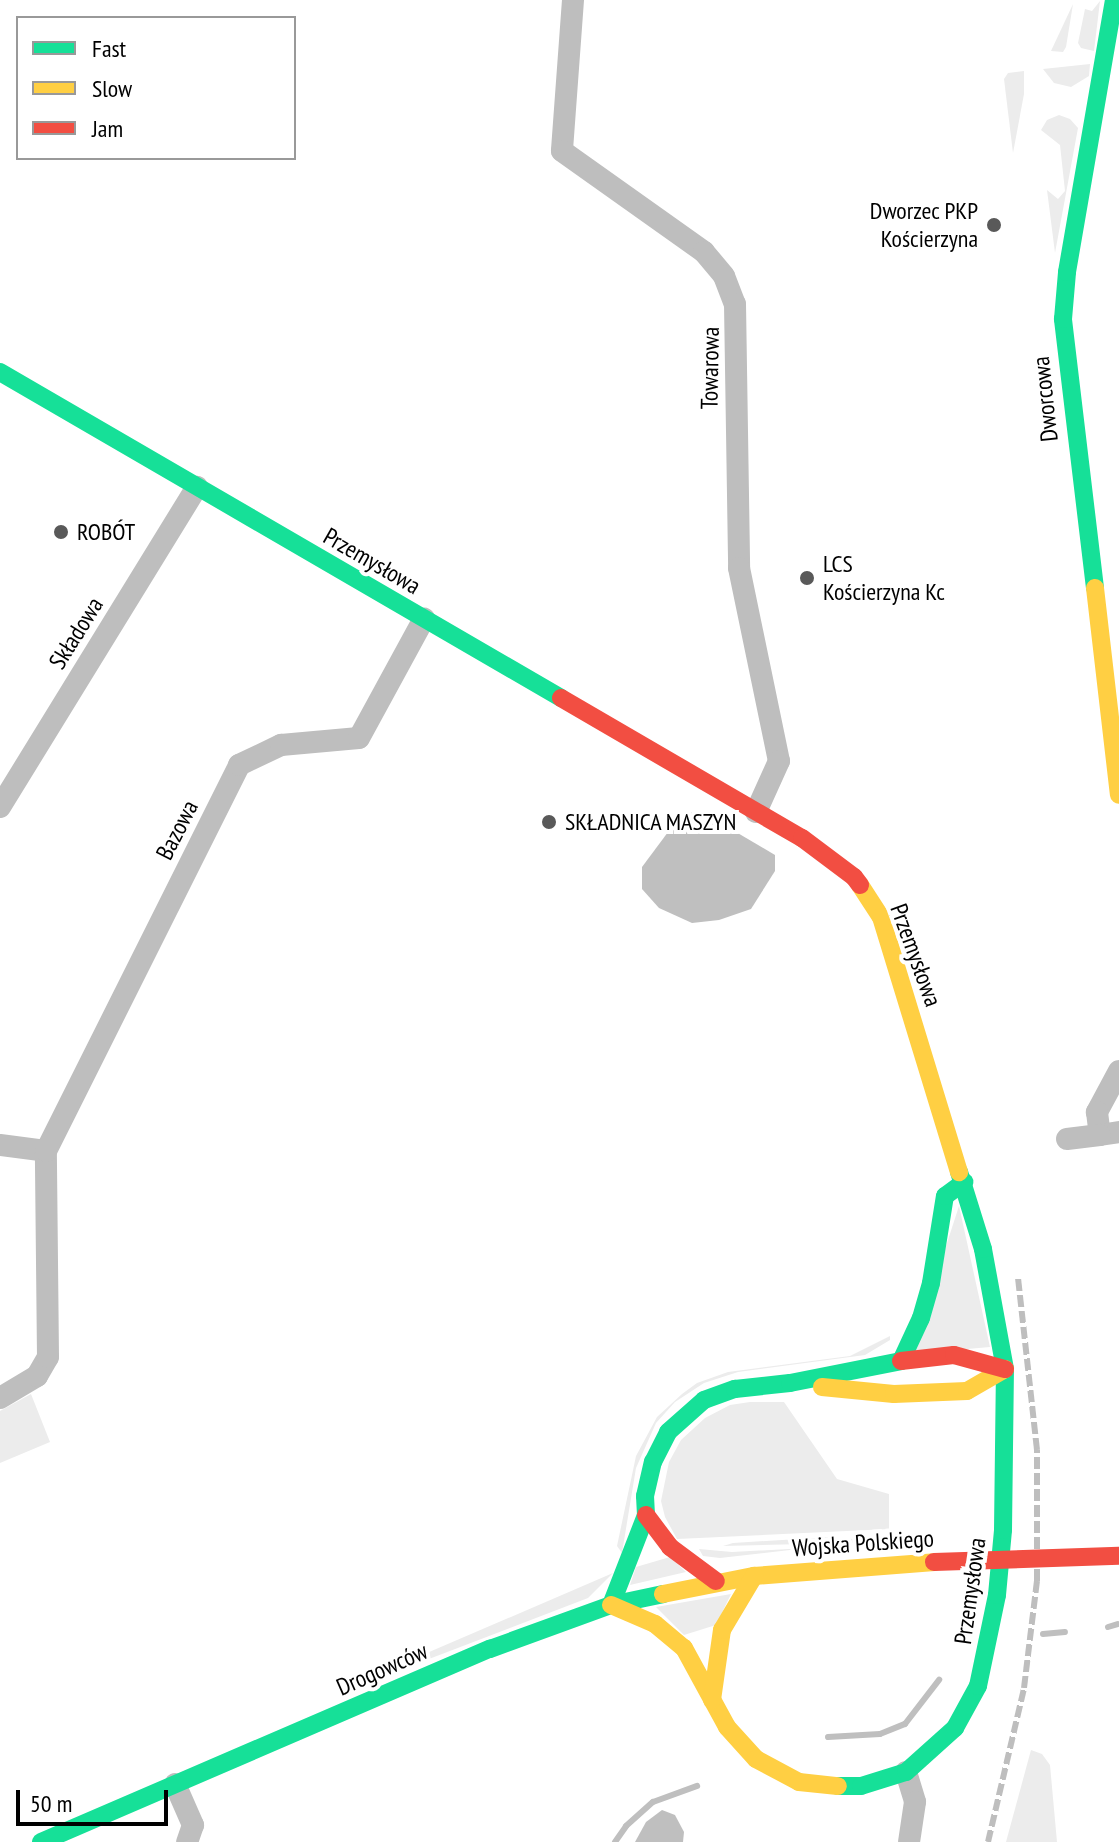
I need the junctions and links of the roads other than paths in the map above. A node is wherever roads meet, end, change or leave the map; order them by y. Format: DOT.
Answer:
graph roads {
  1 [pos="573,0"];
  2 [pos="1114,0"];
  3 [pos="1108,93"];
  4 [pos="0,372"];
  5 [pos="197,487"];
  6 [pos="424,619"];
  7 [pos="1119,795"];
  8 [pos="0,807"];
  9 [pos="756,812"];
  10 [pos="1119,1071"];
  11 [pos="1109,1134"];
  12 [pos="1067,1139"];
  13 [pos="0,1145"];
  14 [pos="46,1151"];
  15 [pos="964,1182"];
  16 [pos="901,1361"];
  17 [pos="1005,1369"];
  18 [pos="790,1383"];
  19 [pos="0,1398"];
  20 [pos="646,1515"];
  21 [pos="1119,1556"];
  22 [pos="754,1576"];
  23 [pos="716,1581"];
  24 [pos="611,1605"];
  25 [pos="712,1700"];
  26 [pos="906,1772"];
  27 [pos="175,1784"];
  28 [pos="41,1842"];
  29 [pos="187,1842"];
  30 [pos="909,1842"];
  1 -- 9 [label="street, Towarowa"];
  2 -- 3 [label="main road, Dworcowa"];
  3 -- 7 [label="main road, Dworcowa"];
  4 -- 5 [label="main road, Przemysłowa"];
  5 -- 6 [label="main road, Przemysłowa"];
  5 -- 8 [label="street, Składowa"];
  6 -- 9 [label="main road, Przemysłowa"];
  6 -- 14 [label="street, Bazowa"];
  9 -- 15 [label="main road, Przemysłowa"];
  10 -- 11 [label="street"];
  11 -- 12 [label="street"];
  13 -- 14 [label="street"];
  14 -- 19 [label="street, Bazowa"];
  15 -- 16 [label="main road"];
  15 -- 17 [label="main road, Przemysłowa"];
  16 -- 17 [label="main road"];
  16 -- 18 [label="main road"];
  17 -- 18 [label="main road"];
  17 -- 26 [label="main road, Przemysłowa"];
  18 -- 20 [label="main road"];
  20 -- 23 [label="main road"];
  20 -- 24 [label="main road"];
  21 -- 22 [label="main road, Wojska Polskiego, bridge"];
  22 -- 23 [label="main road, Drogowców"];
  22 -- 25 [label="main road"];
  23 -- 24 [label="main road, Drogowców"];
  24 -- 25 [label="main road, Przemysłowa"];
  24 -- 27 [label="main road, Drogowców"];
  25 -- 26 [label="main road, Przemysłowa"];
  26 -- 30 [label="street"];
  27 -- 28 [label="main road, Drogowców"];
  27 -- 29 [label="street"];
}
